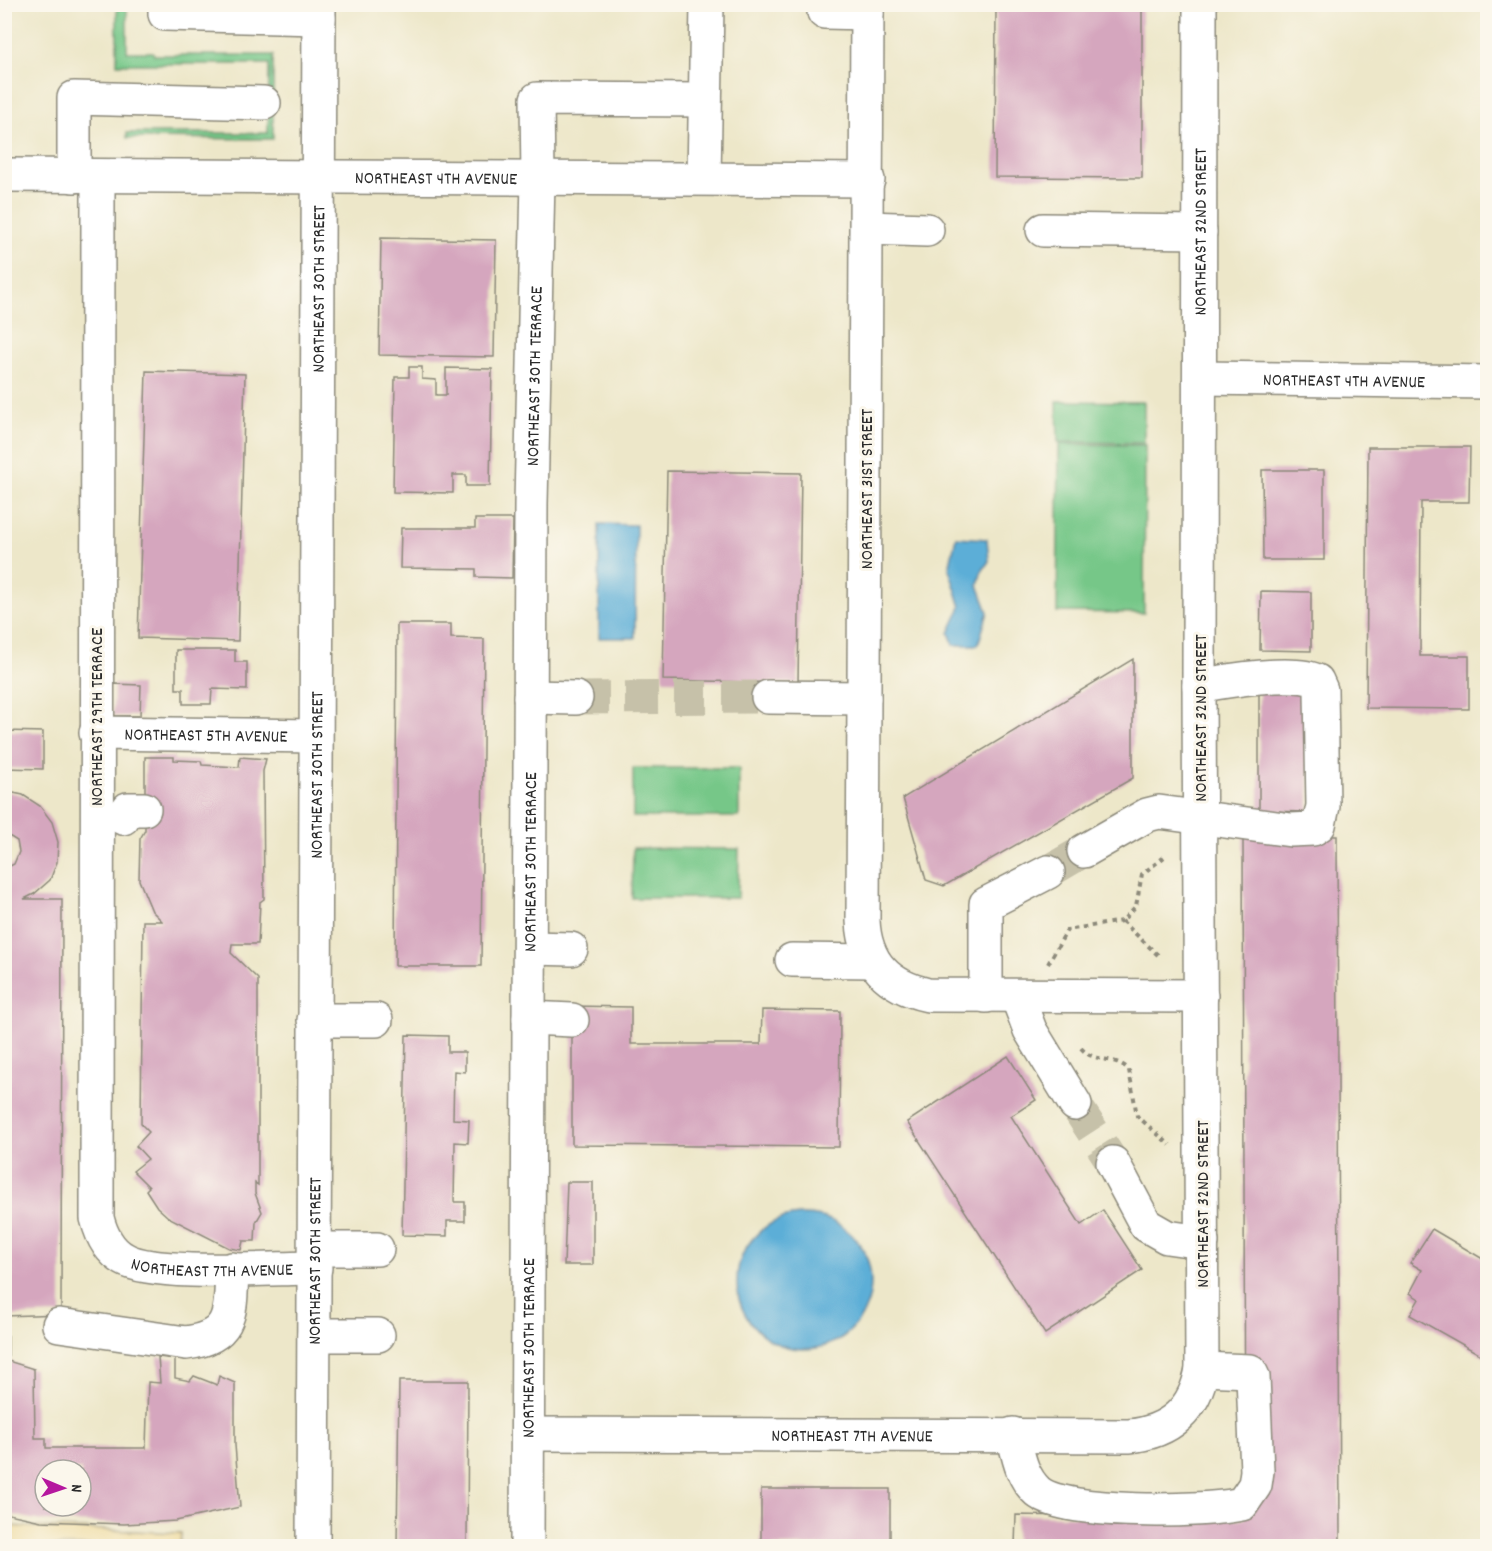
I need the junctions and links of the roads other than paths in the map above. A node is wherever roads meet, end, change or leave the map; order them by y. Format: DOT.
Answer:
graph roads {
  1 [pos="707,4"];
  2 [pos="1200,4"];
  3 [pos="165,9"];
  4 [pos="867,9"];
  5 [pos="319,11"];
  6 [pos="824,12"];
  7 [pos="705,100"];
  8 [pos="264,103"];
  9 [pos="4,176"];
  10 [pos="86,176"];
  11 [pos="318,177"];
  12 [pos="704,178"];
  13 [pos="538,179"];
  14 [pos="868,180"];
  15 [pos="867,228"];
  16 [pos="927,230"];
  17 [pos="1043,230"];
  18 [pos="1200,232"];
  19 [pos="1200,378"];
  20 [pos="1488,382"];
  21 [pos="1199,686"];
  22 [pos="530,697"];
  23 [pos="768,697"];
  24 [pos="576,698"];
  25 [pos="864,698"];
  26 [pos="96,733"];
  27 [pos="315,736"];
  28 [pos="1200,816"];
  29 [pos="1084,851"];
  30 [pos="1048,873"];
  31 [pos="531,948"];
  32 [pos="571,949"];
  33 [pos="792,960"];
  34 [pos="876,966"];
  35 [pos="1001,996"];
  36 [pos="1201,996"];
  37 [pos="529,1018"];
  38 [pos="314,1020"];
  39 [pos="376,1020"];
  40 [pos="572,1020"];
  41 [pos="1075,1104"];
  42 [pos="1113,1163"];
  43 [pos="1202,1242"];
  44 [pos="376,1249"];
  45 [pos="114,1253"];
  46 [pos="315,1258"];
  47 [pos="232,1269"];
  48 [pos="58,1325"];
  49 [pos="314,1335"];
  50 [pos="378,1335"];
  51 [pos="1202,1369"];
  52 [pos="1173,1422"];
  53 [pos="528,1434"];
  54 [pos="1013,1434"];
  55 [pos="313,1546"];
  56 [pos="527,1546"];
  1 -- 7 [label="street"];
  2 -- 18 [label="street, NORTHEAST 32ND STREET"];
  3 -- 5 [label="street"];
  4 -- 6 [label="street"];
  4 -- 14 [label="street, NORTHEAST 31ST STREET"];
  5 -- 11 [label="street, NORTHEAST 30TH STREET"];
  7 -- 12 [label="street"];
  7 -- 13 [label="street, NORTHEAST 30TH TERRACE"];
  8 -- 10 [label="street, NORTHEAST 29TH TERRACE"];
  9 -- 10 [label="street, NORTHEAST 4TH AVENUE"];
  10 -- 11 [label="street, NORTHEAST 4TH AVENUE"];
  10 -- 26 [label="street, NORTHEAST 29TH TERRACE"];
  11 -- 13 [label="street, NORTHEAST 4TH AVENUE"];
  11 -- 27 [label="street, NORTHEAST 30TH STREET"];
  12 -- 13 [label="street, NORTHEAST 4TH AVENUE"];
  12 -- 14 [label="street, NORTHEAST 4TH AVENUE"];
  13 -- 22 [label="street, NORTHEAST 30TH TERRACE"];
  14 -- 15 [label="street, NORTHEAST 31ST STREET"];
  15 -- 16 [label="street"];
  15 -- 25 [label="street, NORTHEAST 31ST STREET"];
  17 -- 18 [label="street"];
  18 -- 19 [label="street, NORTHEAST 32ND STREET"];
  19 -- 20 [label="street, NORTHEAST 4TH AVENUE"];
  19 -- 21 [label="street, NORTHEAST 32ND STREET"];
  21 -- 28 [label="street, NORTHEAST 32ND STREET"];
  21 -- 28 [label="street"];
  22 -- 24 [label="street"];
  22 -- 31 [label="street, NORTHEAST 30TH TERRACE"];
  23 -- 25 [label="street"];
  25 -- 34 [label="street, NORTHEAST 31ST STREET"];
  26 -- 27 [label="street, NORTHEAST 5TH AVENUE"];
  26 -- 45 [label="street, NORTHEAST 29TH TERRACE"];
  27 -- 38 [label="street, NORTHEAST 30TH STREET"];
  28 -- 29 [label="street"];
  28 -- 36 [label="street, NORTHEAST 32ND STREET"];
  30 -- 35 [label="street"];
  31 -- 32 [label="street"];
  31 -- 37 [label="street, NORTHEAST 30TH TERRACE"];
  33 -- 34 [label="street"];
  34 -- 35 [label="street"];
  35 -- 36 [label="street"];
  35 -- 41 [label="street"];
  36 -- 43 [label="street, NORTHEAST 32ND STREET"];
  37 -- 40 [label="street"];
  37 -- 53 [label="street, NORTHEAST 30TH TERRACE"];
  38 -- 39 [label="street"];
  38 -- 46 [label="street, NORTHEAST 30TH STREET"];
  42 -- 43 [label="street"];
  43 -- 51 [label="street, NORTHEAST 32ND STREET"];
  44 -- 46 [label="street, NORTHEAST 7TH AVENUE"];
  45 -- 47 [label="street, NORTHEAST 7TH AVENUE"];
  46 -- 47 [label="street, NORTHEAST 7TH AVENUE"];
  46 -- 49 [label="street, NORTHEAST 30TH STREET"];
  47 -- 48 [label="street"];
  49 -- 50 [label="street"];
  49 -- 55 [label="street, NORTHEAST 30TH STREET"];
  51 -- 52 [label="street, NORTHEAST 32ND STREET"];
  51 -- 54 [label="street"];
  52 -- 54 [label="street, NORTHEAST 7TH AVENUE"];
  53 -- 54 [label="street, NORTHEAST 7TH AVENUE"];
  53 -- 56 [label="street, NORTHEAST 30TH TERRACE"];
}
